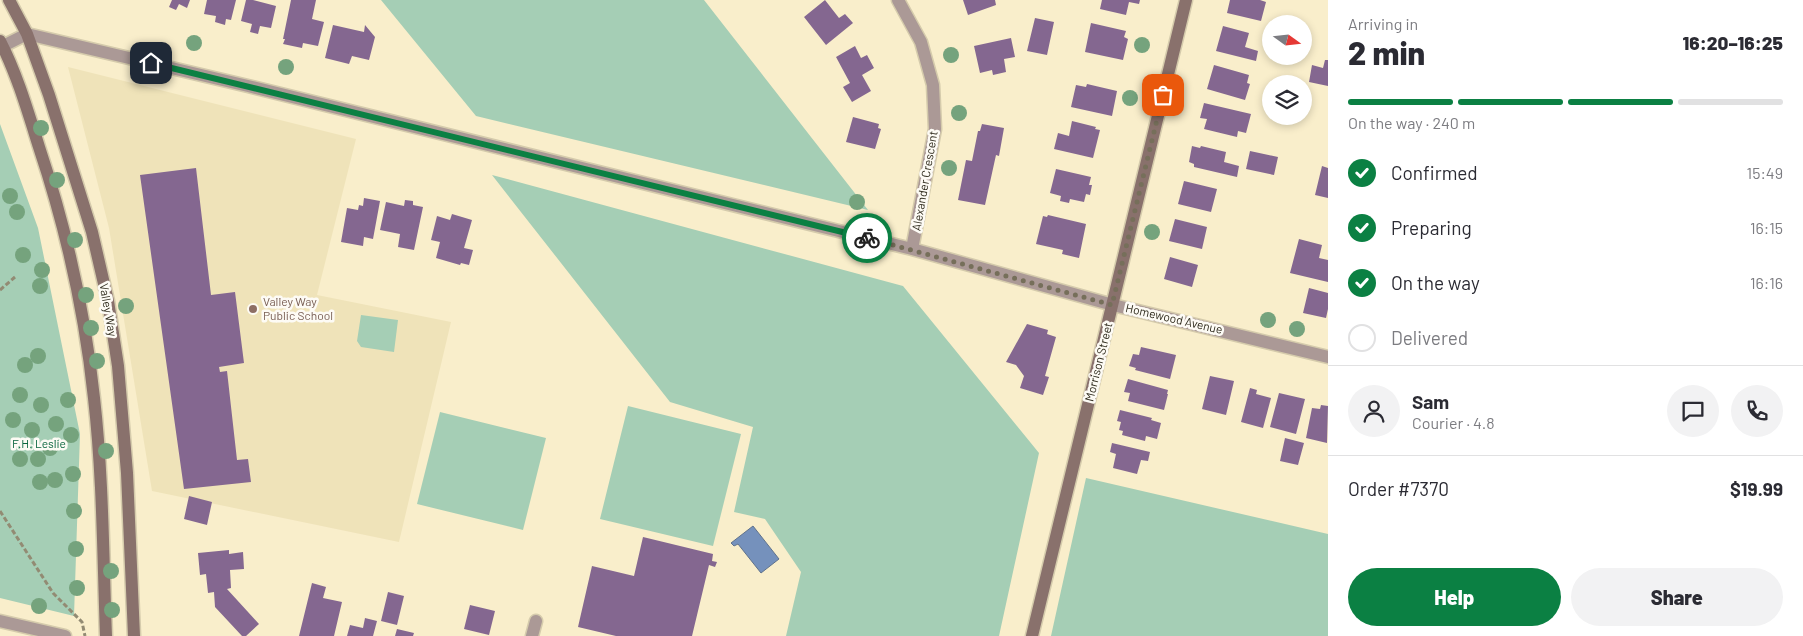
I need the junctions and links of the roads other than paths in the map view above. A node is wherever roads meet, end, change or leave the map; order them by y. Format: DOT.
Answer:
graph roads {
  1 [pos="9,0"];
  2 [pos="898,0"];
  3 [pos="1186,0"];
  4 [pos="27,34"];
  5 [pos="1,43"];
  6 [pos="912,249"];
  7 [pos="1112,305"];
  8 [pos="1328,357"];
  9 [pos="0,621"];
  10 [pos="536,621"];
  11 [pos="64,636"];
  12 [pos="106,636"];
  13 [pos="134,636"];
  14 [pos="532,636"];
  15 [pos="1032,636"];
  1 -- 4 [label="street, Valley Way"];
  2 -- 6 [label="street, Alexander Crescent"];
  3 -- 7 [label="street, Morrison Street"];
  4 -- 5 [label="street"];
  4 -- 6 [label="street, Homewood Avenue"];
  4 -- 13 [label="street, Valley Way"];
  5 -- 12 [label="street, Valley Way"];
  6 -- 7 [label="street, Homewood Avenue"];
  7 -- 8 [label="street, Homewood Avenue"];
  7 -- 15 [label="street, Morrison Street"];
  9 -- 11 [label="street"];
  10 -- 14 [label="street"];
}
